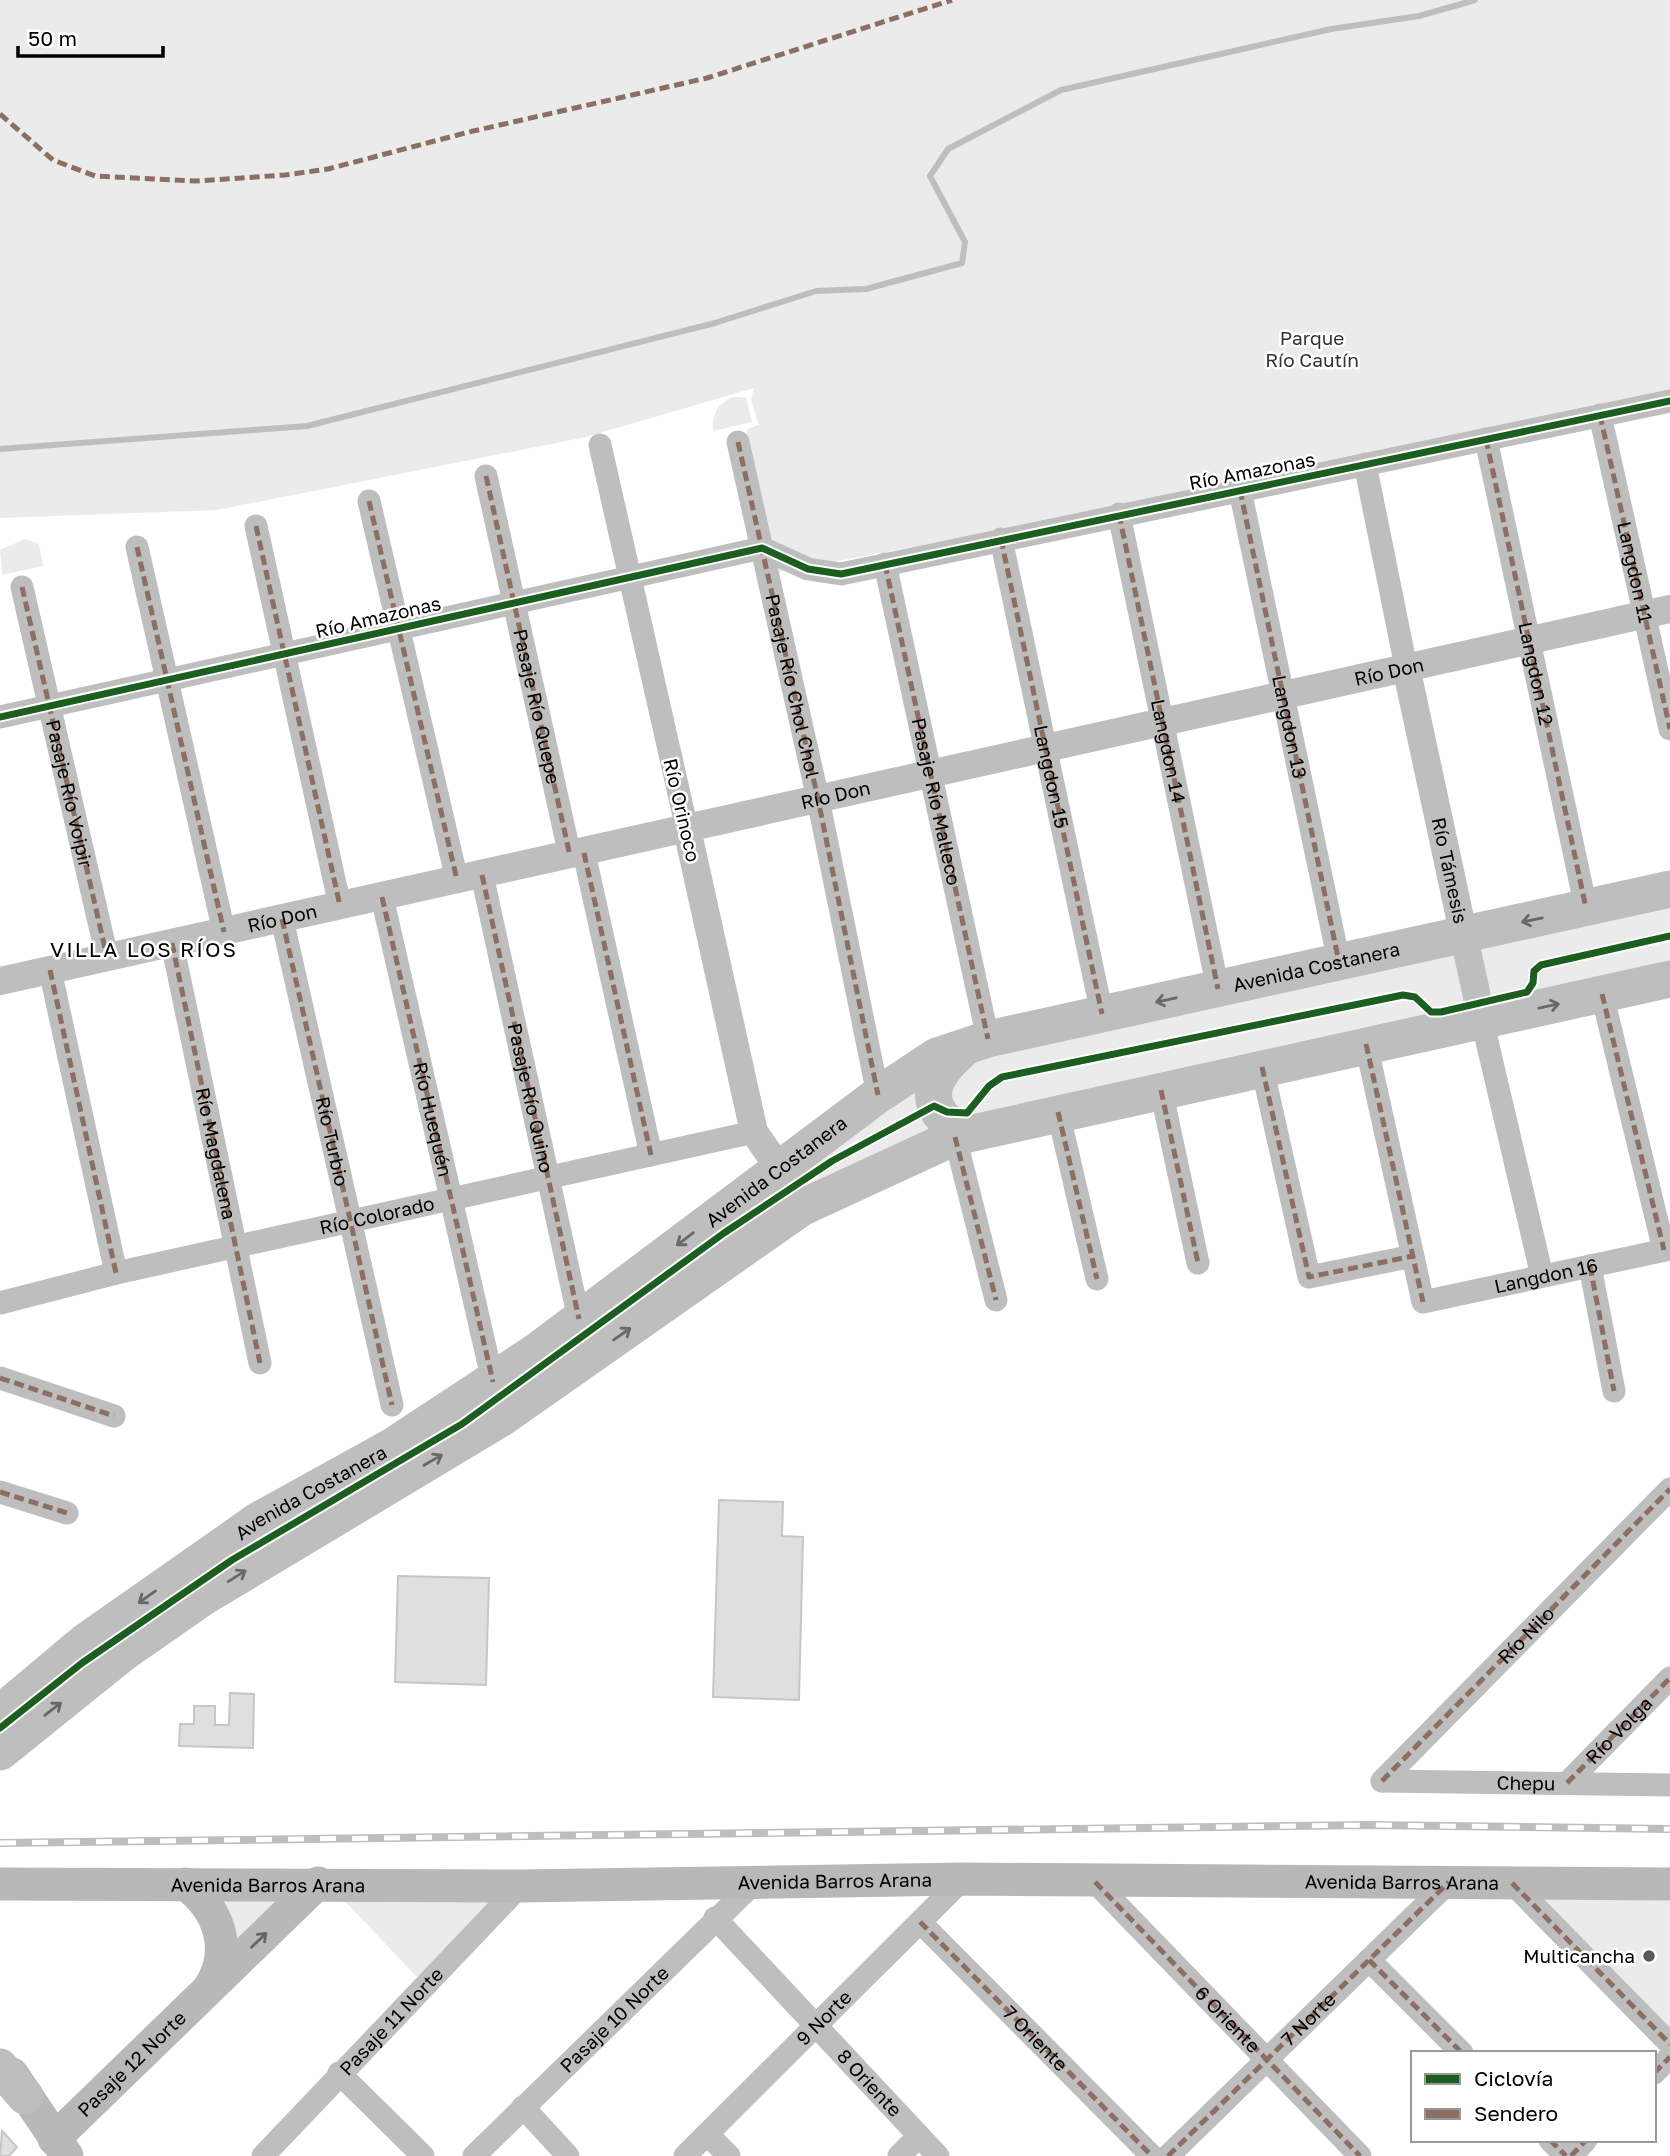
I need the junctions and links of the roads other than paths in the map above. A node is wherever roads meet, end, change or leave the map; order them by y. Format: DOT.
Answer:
graph roads {
  1 [pos="1670,401"];
  2 [pos="1600,415"];
  3 [pos="1486,439"];
  4 [pos="738,442"];
  5 [pos="600,445"];
  6 [pos="1365,464"];
  7 [pos="486,476"];
  8 [pos="1240,490"];
  9 [pos="369,501"];
  10 [pos="1119,514"];
  11 [pos="256,526"];
  12 [pos="1001,539"];
  13 [pos="137,547"];
  14 [pos="762,548"];
  15 [pos="885,564"];
  16 [pos="630,576"];
  17 [pos="22,587"];
  18 [pos="514,603"];
  19 [pos="1658,611"];
  20 [pos="399,628"];
  21 [pos="1528,640"];
  22 [pos="285,654"];
  23 [pos="1406,667"];
  24 [pos="167,680"];
  25 [pos="1283,694"];
  26 [pos="49,706"];
  27 [pos="0,717"];
  28 [pos="1162,722"];
  29 [pos="1670,729"];
  30 [pos="1046,748"];
  31 [pos="931,774"];
  32 [pos="818,799"];
  33 [pos="687,829"];
  34 [pos="577,854"];
  35 [pos="470,878"];
  36 [pos="1670,889"];
  37 [pos="382,897"];
  38 [pos="340,906"];
  39 [pos="1586,908"];
  40 [pos="282,919"];
  41 [pos="224,932"];
  42 [pos="1464,935"];
  43 [pos="172,943"];
  44 [pos="107,957"];
  45 [pos="1339,962"];
  46 [pos="50,970"];
  47 [pos="1670,979"];
  48 [pos="0,981"];
  49 [pos="1218,989"];
  50 [pos="1602,994"];
  51 [pos="1102,1014"];
  52 [pos="1482,1020"];
  53 [pos="976,1043"];
  54 [pos="1366,1044"];
  55 [pos="1262,1067"];
  56 [pos="1161,1090"];
  57 [pos="878,1096"];
  58 [pos="1058,1112"];
  59 [pos="754,1132"];
  60 [pos="960,1136"];
  61 [pos="651,1155"];
  62 [pos="779,1168"];
  63 [pos="550,1178"];
  64 [pos="452,1200"];
  65 [pos="350,1222"];
  66 [pos="236,1248"];
  67 [pos="1667,1250"];
  68 [pos="1413,1256"];
  69 [pos="1198,1263"];
  70 [pos="1590,1266"];
  71 [pos="116,1273"];
  72 [pos="1542,1276"];
  73 [pos="1097,1279"];
  74 [pos="996,1300"];
  75 [pos="0,1302"];
  76 [pos="579,1319"];
  77 [pos="260,1363"];
  78 [pos="0,1378"];
  79 [pos="493,1382"];
  80 [pos="1615,1391"];
  81 [pos="392,1405"];
  82 [pos="114,1416"];
  83 [pos="1670,1489"];
  84 [pos="0,1492"];
  85 [pos="67,1513"];
  86 [pos="1670,1678"];
  87 [pos="0,1713"];
  88 [pos="0,1752"];
  89 [pos="1382,1781"];
  90 [pos="1567,1783"];
  91 [pos="1670,1785"];
  92 [pos="963,1879"];
  93 [pos="755,1882"];
  94 [pos="1095,1882"];
  95 [pos="1450,1882"];
  96 [pos="1513,1883"];
  97 [pos="0,1884"];
  98 [pos="185,1884"];
  99 [pos="318,1884"];
  100 [pos="1670,1884"];
  101 [pos="520,1886"];
  102 [pos="715,1918"];
  103 [pos="919,1922"];
  104 [pos="1369,1960"];
  105 [pos="210,1987"];
  106 [pos="816,2026"];
  107 [pos="1670,2044"];
  108 [pos="1460,2051"];
  109 [pos="0,2054"];
  110 [pos="1670,2057"];
  111 [pos="1267,2060"];
  112 [pos="0,2067"];
  113 [pos="1656,2071"];
  114 [pos="340,2073"];
  115 [pos="25,2096"];
  116 [pos="523,2108"];
  117 [pos="707,2134"];
  118 [pos="919,2136"];
  119 [pos="1552,2142"];
  120 [pos="1584,2142"];
  121 [pos="60,2147"];
  122 [pos="263,2156"];
  123 [pos="423,2156"];
  124 [pos="474,2156"];
  125 [pos="568,2156"];
  126 [pos="685,2156"];
  127 [pos="729,2156"];
  128 [pos="899,2156"];
  129 [pos="938,2156"];
  130 [pos="1152,2156"];
  131 [pos="1168,2156"];
  132 [pos="1360,2156"];
  133 [pos="1568,2156"];
  1 -- 2 [label="street, Río Amazonas"];
  2 -- 3 [label="street, Río Amazonas"];
  2 -- 19 [label="street, Langdon 11"];
  3 -- 6 [label="street, Río Amazonas"];
  3 -- 21 [label="street, Langdon 12"];
  4 -- 14 [label="street, Pasaje Río Chol Chol"];
  5 -- 16 [label="street, Río Orinoco"];
  6 -- 8 [label="street, Río Amazonas"];
  6 -- 23 [label="street, Río Támesis"];
  7 -- 18 [label="street, Pasaje Río Quepe"];
  8 -- 10 [label="street, Río Amazonas"];
  8 -- 25 [label="street, Langdon 13"];
  9 -- 20 [label="street, Pasaje Río Quino"];
  10 -- 12 [label="street, Río Amazonas"];
  10 -- 28 [label="street, Langdon 14"];
  11 -- 22 [label="street"];
  12 -- 15 [label="street, Río Amazonas"];
  12 -- 30 [label="street, Langdon 15"];
  13 -- 24 [label="street"];
  14 -- 15 [label="street, Río Amazonas"];
  14 -- 16 [label="street, Río Amazonas"];
  14 -- 32 [label="street, Pasaje Río Chol Chol"];
  15 -- 31 [label="street, Pasaje Río Malleco"];
  16 -- 18 [label="street, Río Amazonas"];
  16 -- 33 [label="street, Río Orinoco"];
  17 -- 26 [label="street, Pasaje Río Voipir"];
  18 -- 20 [label="street, Río Amazonas"];
  18 -- 34 [label="street, Pasaje Río Quepe"];
  19 -- 21 [label="street, Río Don"];
  19 -- 29 [label="street, Langdon 11"];
  20 -- 22 [label="street, Río Amazonas"];
  20 -- 35 [label="street, Pasaje Río Quino"];
  21 -- 23 [label="street, Río Don"];
  21 -- 39 [label="street, Langdon 12"];
  22 -- 24 [label="street, Río Amazonas"];
  22 -- 38 [label="street"];
  23 -- 25 [label="street, Río Don"];
  23 -- 42 [label="street, Río Támesis"];
  24 -- 26 [label="street, Río Amazonas"];
  24 -- 41 [label="street"];
  25 -- 28 [label="street, Río Don"];
  25 -- 45 [label="street, Langdon 13"];
  26 -- 27 [label="street, Río Amazonas"];
  26 -- 44 [label="street, Pasaje Río Voipir"];
  28 -- 30 [label="street, Río Don"];
  28 -- 49 [label="street, Langdon 14"];
  30 -- 31 [label="street, Río Don"];
  30 -- 51 [label="street, Langdon 15"];
  31 -- 32 [label="street, Río Don"];
  31 -- 53 [label="street, Pasaje Río Malleco"];
  32 -- 33 [label="street, Río Don"];
  32 -- 57 [label="street, Pasaje Río Chol Chol"];
  33 -- 34 [label="street, Río Don"];
  33 -- 59 [label="street, Río Orinoco"];
  34 -- 35 [label="street, Río Don"];
  34 -- 61 [label="street, Pasaje Río Quepe"];
  35 -- 37 [label="street, Río Don"];
  35 -- 63 [label="street, Pasaje Río Quino"];
  36 -- 39 [label="main road, Avenida Costanera"];
  37 -- 38 [label="street, Río Don"];
  37 -- 64 [label="street, Río Huequén"];
  38 -- 40 [label="street, Río Don"];
  39 -- 42 [label="main road, Avenida Costanera, one-way"];
  40 -- 41 [label="street, Río Don"];
  40 -- 65 [label="street, Río Turbio"];
  41 -- 43 [label="street, Río Don"];
  42 -- 45 [label="main road, Avenida Costanera"];
  42 -- 52 [label="street, Río Támesis"];
  43 -- 44 [label="street, Río Don"];
  43 -- 66 [label="street, Río Magdalena"];
  44 -- 46 [label="street, Río Don"];
  45 -- 49 [label="main road, Avenida Costanera"];
  46 -- 48 [label="street, Río Don"];
  46 -- 71 [label="street"];
  47 -- 50 [label="main road, Avenida Costanera"];
  49 -- 51 [label="main road, Avenida Costanera, one-way"];
  52 -- 50 [label="main road, Avenida Costanera, one-way"];
  50 -- 67 [label="street"];
  51 -- 53 [label="main road, Avenida Costanera"];
  52 -- 54 [label="main road, Avenida Costanera"];
  52 -- 72 [label="street, Río Támesis"];
  53 -- 57 [label="main road, Avenida Costanera"];
  53 -- 60 [label="main road"];
  54 -- 55 [label="main road, Avenida Costanera"];
  54 -- 68 [label="street"];
  55 -- 56 [label="main road, Avenida Costanera"];
  55 -- 68 [label="street"];
  56 -- 58 [label="main road, Avenida Costanera"];
  56 -- 69 [label="street"];
  57 -- 62 [label="main road, Avenida Costanera"];
  58 -- 60 [label="main road, Avenida Costanera"];
  58 -- 73 [label="street"];
  59 -- 61 [label="street, Río Colorado"];
  59 -- 62 [label="street, Río Orinoco"];
  60 -- 74 [label="street"];
  88 -- 60 [label="main road, Avenida Costanera, one-way"];
  61 -- 63 [label="street, Río Colorado"];
  62 -- 76 [label="main road, Avenida Costanera, one-way"];
  63 -- 64 [label="street, Río Colorado"];
  63 -- 76 [label="street, Pasaje Río Quino"];
  64 -- 65 [label="street, Río Colorado"];
  64 -- 79 [label="street, Río Huequén"];
  65 -- 66 [label="street, Río Colorado"];
  65 -- 81 [label="street, Río Turbio"];
  66 -- 71 [label="street, Río Colorado"];
  66 -- 77 [label="street, Río Magdalena"];
  67 -- 70 [label="street, Langdon 16"];
  68 -- 72 [label="street, Langdon 16"];
  70 -- 72 [label="street, Langdon 16"];
  70 -- 80 [label="street"];
  71 -- 75 [label="street, Río Colorado"];
  76 -- 79 [label="main road, Avenida Costanera"];
  78 -- 82 [label="street"];
  79 -- 87 [label="main road, Avenida Costanera, one-way"];
  83 -- 89 [label="street, Río Nilo"];
  84 -- 85 [label="street"];
  86 -- 90 [label="street, Río Volga"];
  89 -- 90 [label="street, Chepu"];
  90 -- 91 [label="street, Chepu"];
  92 -- 93 [label="main road, Avenida Barros Arana"];
  92 -- 94 [label="main road, Avenida Barros Arana"];
  92 -- 103 [label="street, 9 Norte"];
  93 -- 101 [label="main road, Avenida Barros Arana"];
  93 -- 102 [label="street, Pasaje 10 Norte"];
  94 -- 95 [label="main road, Avenida Barros Arana"];
  94 -- 111 [label="street, 6 Oriente"];
  95 -- 96 [label="main road, Avenida Barros Arana"];
  95 -- 104 [label="street, 7 Norte"];
  96 -- 100 [label="main road, Avenida Barros Arana"];
  96 -- 107 [label="street"];
  97 -- 98 [label="main road, Avenida Barros Arana"];
  98 -- 99 [label="main road, Avenida Barros Arana"];
  98 -- 105 [label="main road, Pasaje 12 Norte"];
  99 -- 101 [label="main road, Avenida Barros Arana"];
  105 -- 99 [label="main road, Pasaje 12 Norte, one-way"];
  101 -- 114 [label="street, Pasaje 11 Norte"];
  102 -- 106 [label="street, 8 Oriente"];
  102 -- 116 [label="street, Pasaje 10 Norte"];
  103 -- 106 [label="street, 9 Norte"];
  103 -- 130 [label="street, 7 Oriente"];
  104 -- 108 [label="street"];
  104 -- 111 [label="street, 7 Norte"];
  105 -- 121 [label="main road, Pasaje 12 Norte"];
  106 -- 117 [label="street, 9 Norte"];
  106 -- 118 [label="street, 8 Oriente"];
  109 -- 115 [label="main road"];
  110 -- 113 [label="street"];
  111 -- 131 [label="street, 7 Norte"];
  111 -- 132 [label="street, 6 Oriente"];
  112 -- 115 [label="main road"];
  114 -- 122 [label="street, Pasaje 11 Norte"];
  114 -- 123 [label="street"];
  115 -- 121 [label="main road"];
  116 -- 124 [label="street, Pasaje 10 Norte"];
  116 -- 125 [label="street"];
  117 -- 126 [label="street, 9 Norte"];
  117 -- 127 [label="street"];
  118 -- 128 [label="street"];
  118 -- 129 [label="street, 8 Oriente"];
  119 -- 133 [label="street"];
  120 -- 133 [label="street"];
}
